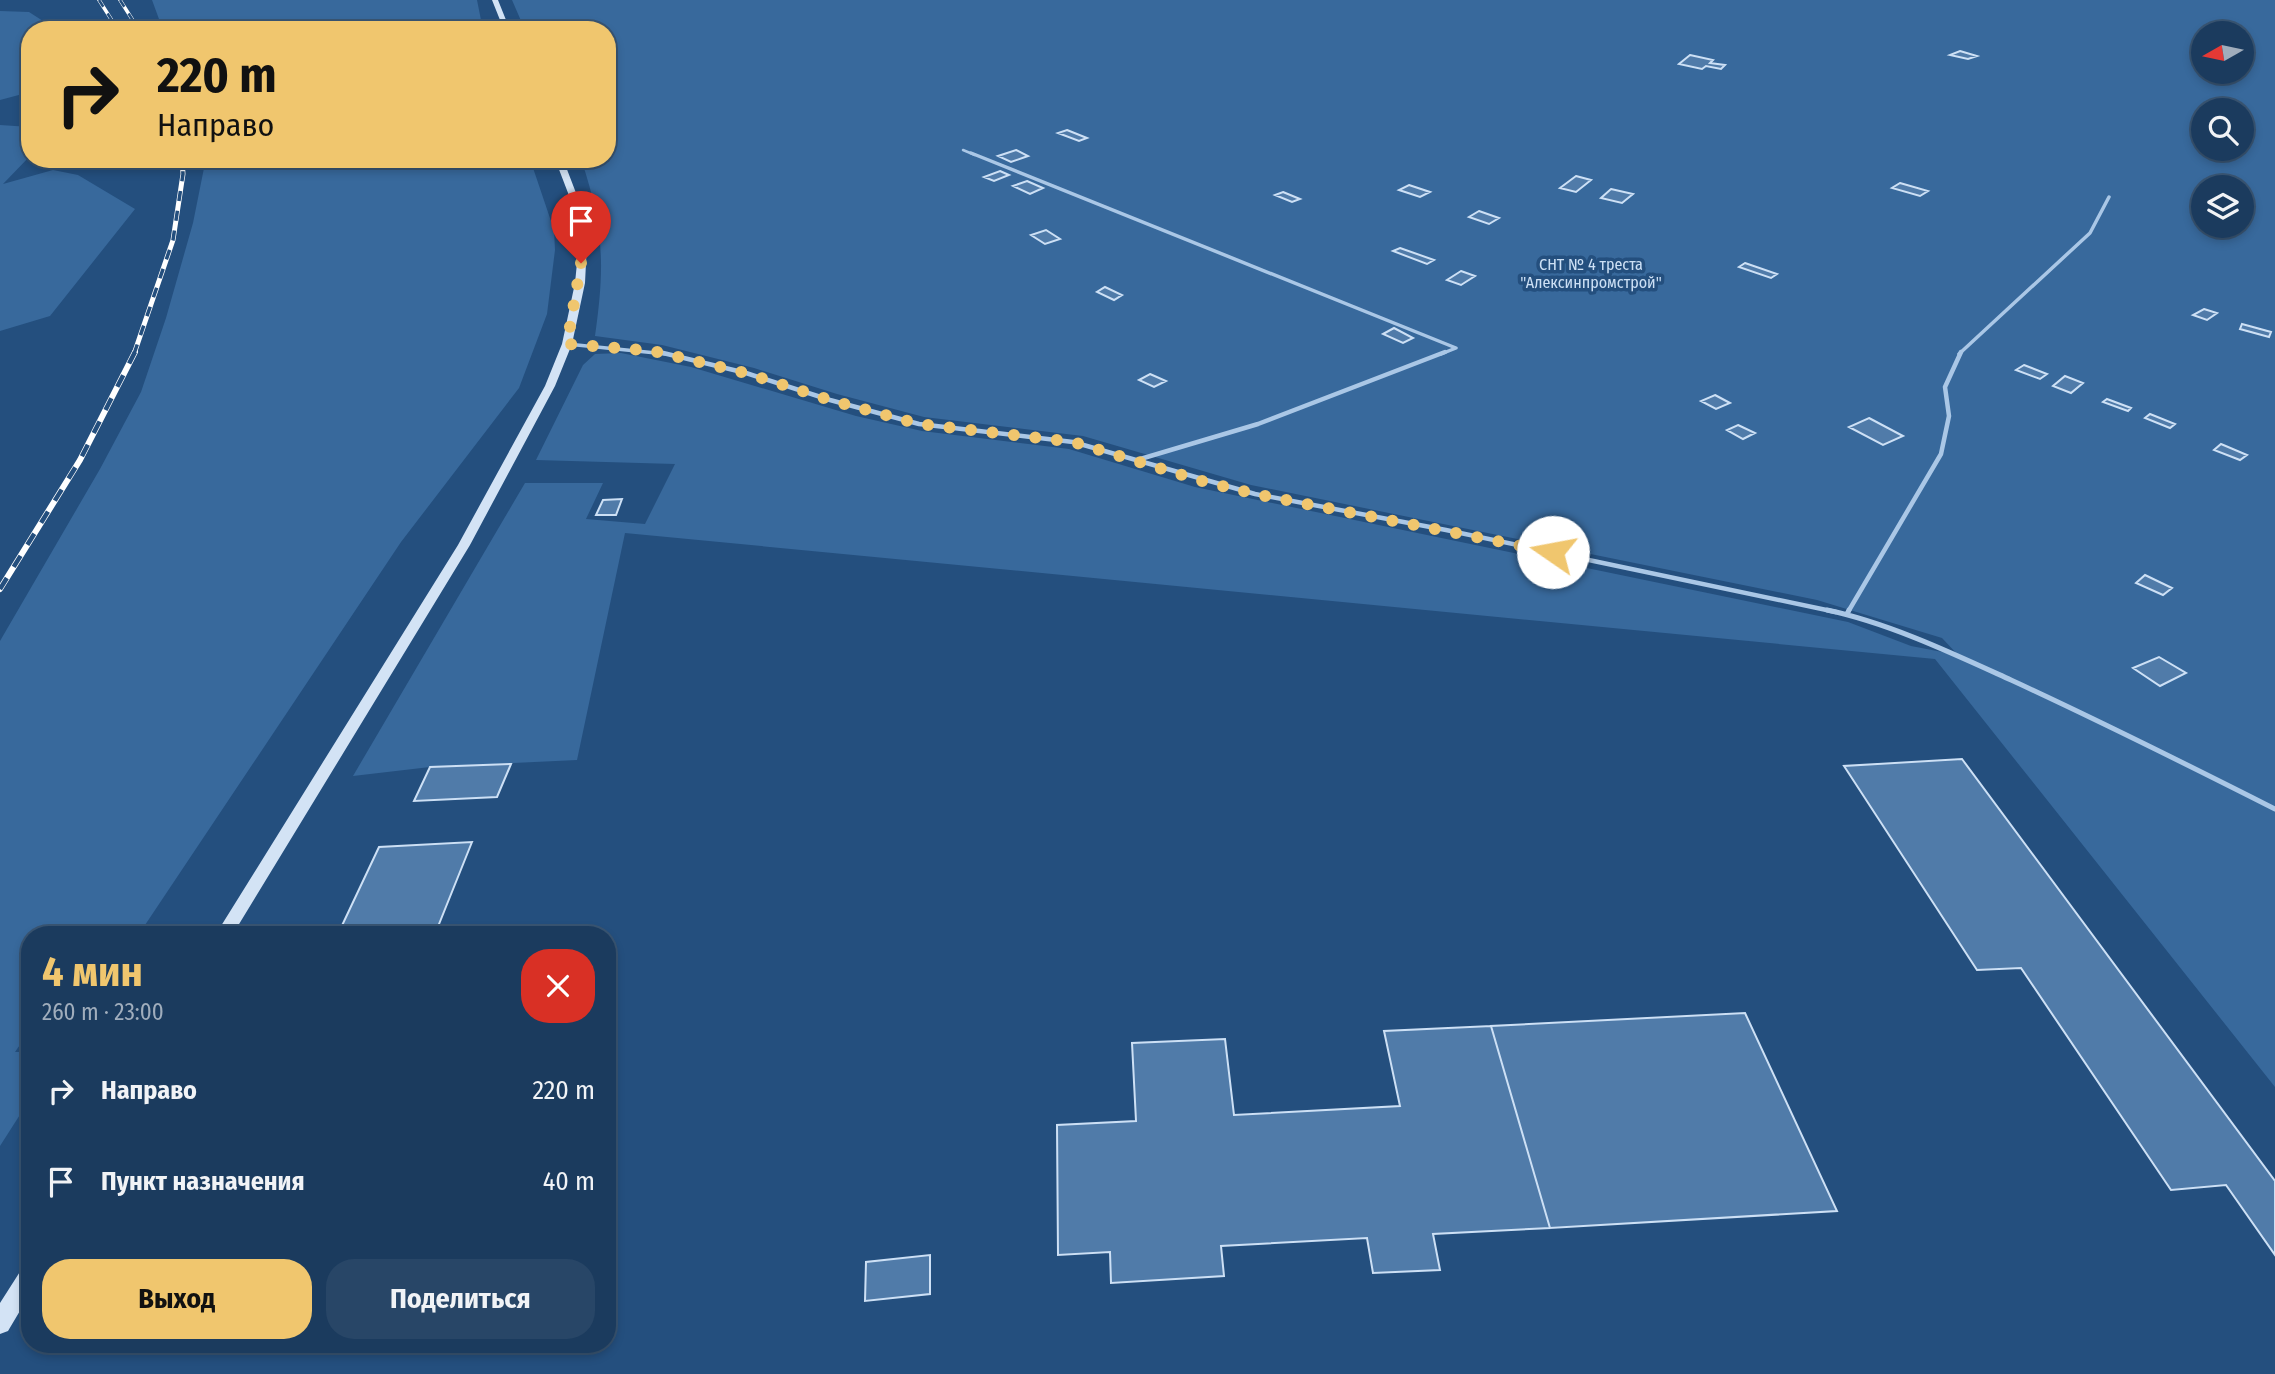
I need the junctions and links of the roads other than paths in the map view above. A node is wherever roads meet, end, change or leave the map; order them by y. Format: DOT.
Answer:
graph roads {
  1 [pos="495,0"];
  2 [pos="503,21"];
  3 [pos="964,150"];
  4 [pos="562,168"];
  5 [pos="2109,198"];
  6 [pos="567,344"];
  7 [pos="1137,460"];
  8 [pos="1847,614"];
  9 [pos="2275,809"];
  10 [pos="229,926"];
  11 [pos="21,1289"];
  12 [pos="0,1323"];
  1 -- 2 [label="main road"];
  3 -- 7 [label="lane"];
  4 -- 6 [label="main road"];
  5 -- 8 [label="lane"];
  6 -- 7 [label="lane"];
  6 -- 10 [label="main road"];
  7 -- 8 [label="lane"];
  8 -- 9 [label="lane"];
  11 -- 12 [label="main road"];
}
